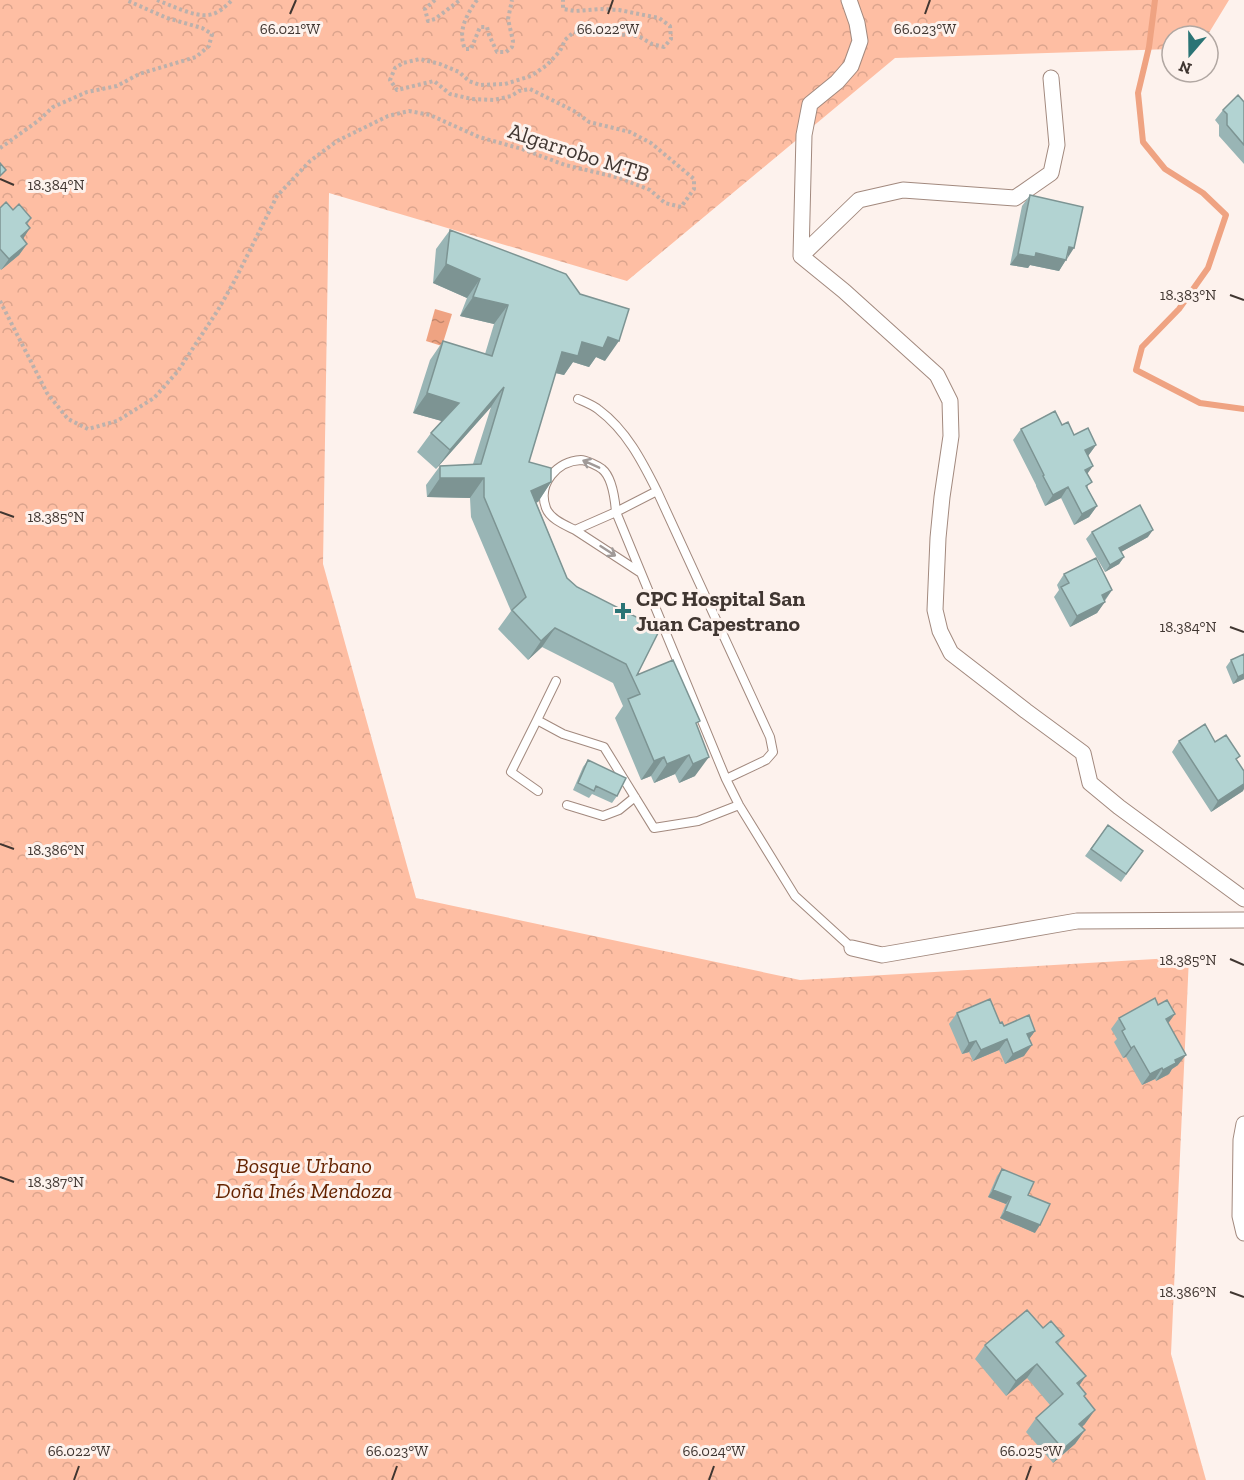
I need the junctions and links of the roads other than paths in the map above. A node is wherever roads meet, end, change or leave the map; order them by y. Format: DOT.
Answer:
graph roads {
  1 [pos="849,0"];
  2 [pos="1051,78"];
  3 [pos="801,256"];
  4 [pos="578,399"];
  5 [pos="657,491"];
  6 [pos="616,512"];
  7 [pos="575,530"];
  8 [pos="641,573"];
  9 [pos="556,681"];
  10 [pos="537,720"];
  11 [pos="726,779"];
  12 [pos="538,791"];
  13 [pos="634,796"];
  14 [pos="739,804"];
  15 [pos="567,805"];
  16 [pos="1244,899"];
  17 [pos="1244,920"];
  18 [pos="852,948"];
  19 [pos="1244,1124"];
  20 [pos="1244,1233"];
  1 -- 3 [label="street"];
  2 -- 3 [label="street"];
  3 -- 16 [label="street"];
  4 -- 5 [label="lane"];
  5 -- 6 [label="lane"];
  5 -- 11 [label="lane"];
  6 -- 7 [label="lane"];
  6 -- 7 [label="lane, one-way"];
  6 -- 8 [label="lane"];
  7 -- 8 [label="lane, one-way"];
  8 -- 11 [label="lane"];
  9 -- 10 [label="lane"];
  10 -- 12 [label="lane"];
  10 -- 13 [label="lane"];
  11 -- 14 [label="lane"];
  13 -- 14 [label="lane"];
  13 -- 15 [label="lane"];
  14 -- 18 [label="lane"];
  17 -- 18 [label="street"];
  19 -- 20 [label="street"];
}
